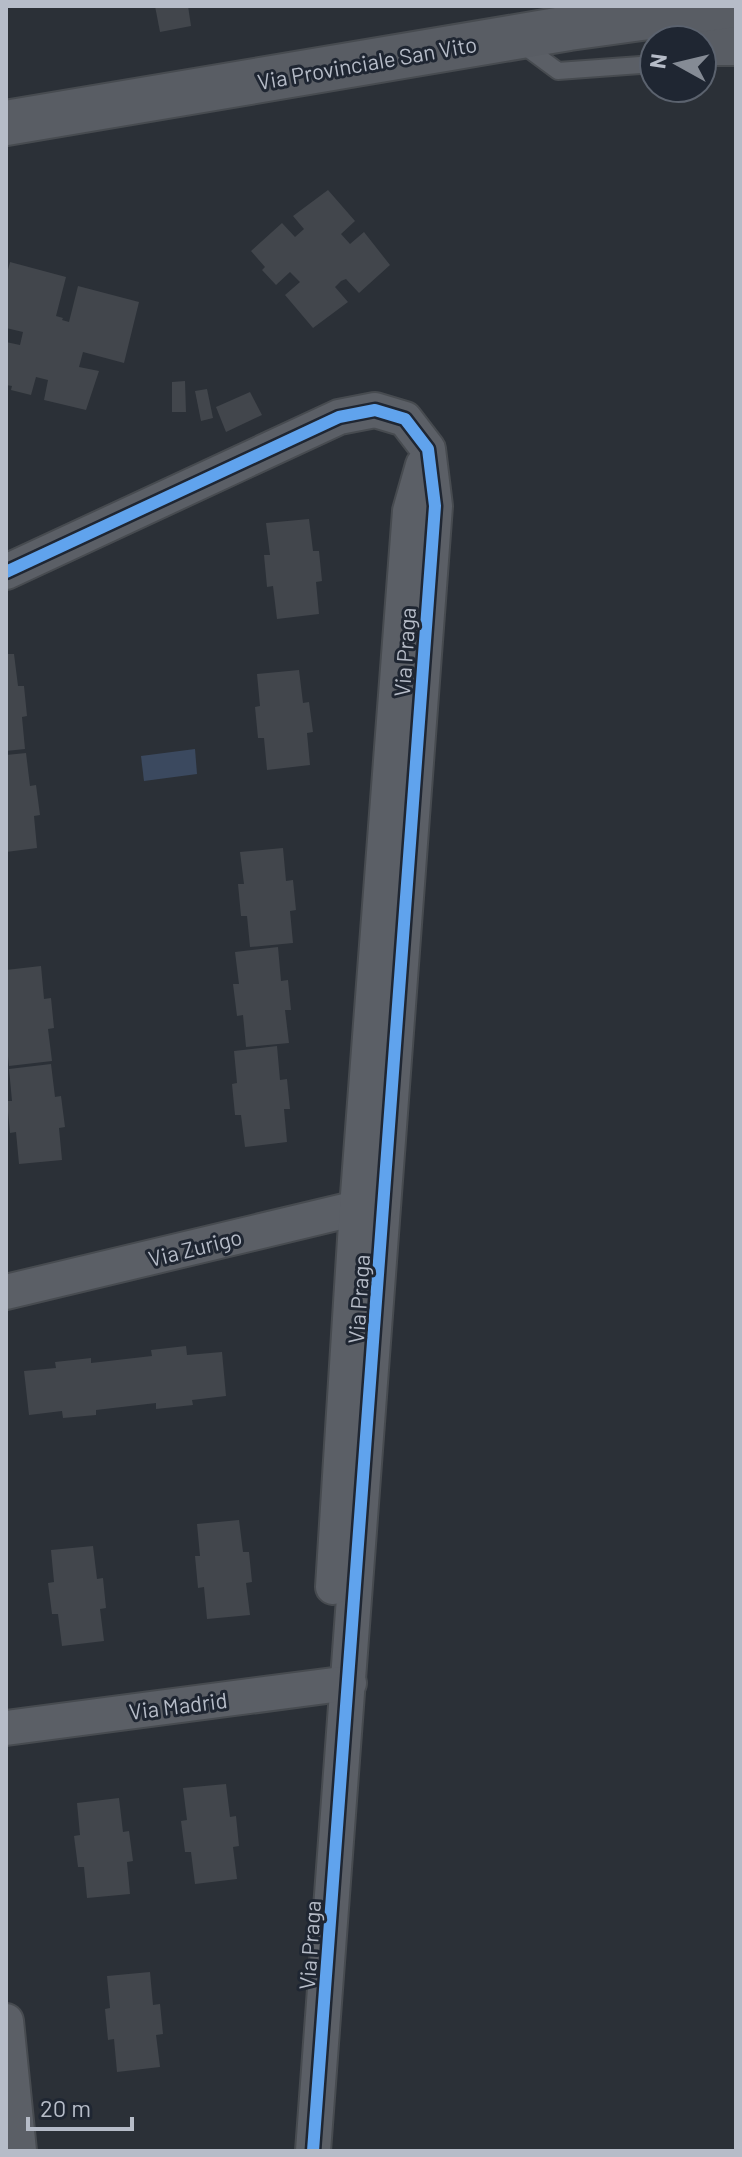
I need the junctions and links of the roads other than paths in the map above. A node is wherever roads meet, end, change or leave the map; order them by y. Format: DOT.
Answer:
graph roads {
  1 [pos="728,6"];
  2 [pos="583,17"];
  3 [pos="522,36"];
  4 [pos="638,44"];
  5 [pos="718,48"];
  6 [pos="736,58"];
  7 [pos="638,65"];
  8 [pos="6,123"];
  9 [pos="6,572"];
  10 [pos="371,1207"];
  11 [pos="6,1292"];
  12 [pos="338,1684"];
  13 [pos="6,1728"];
  14 [pos="6,2021"];
  15 [pos="19,2151"];
  16 [pos="291,2151"];
  17 [pos="313,2151"];
  1 -- 2 [label="main road, Via Provinciale San Vito"];
  2 -- 3 [label="main road, Via Provinciale San Vito"];
  2 -- 4 [label="main road"];
  3 -- 7 [label="lane"];
  3 -- 8 [label="main road, Via Provinciale San Vito"];
  5 -- 6 [label="lane"];
  9 -- 10 [label="street, Via Praga"];
  10 -- 11 [label="street, Via Zurigo"];
  10 -- 12 [label="street, Via Praga"];
  12 -- 13 [label="street, Via Madrid"];
  12 -- 16 [label="street, Via Praga"];
  12 -- 17 [label="street, Via Praga"];
  14 -- 15 [label="street"];
}
